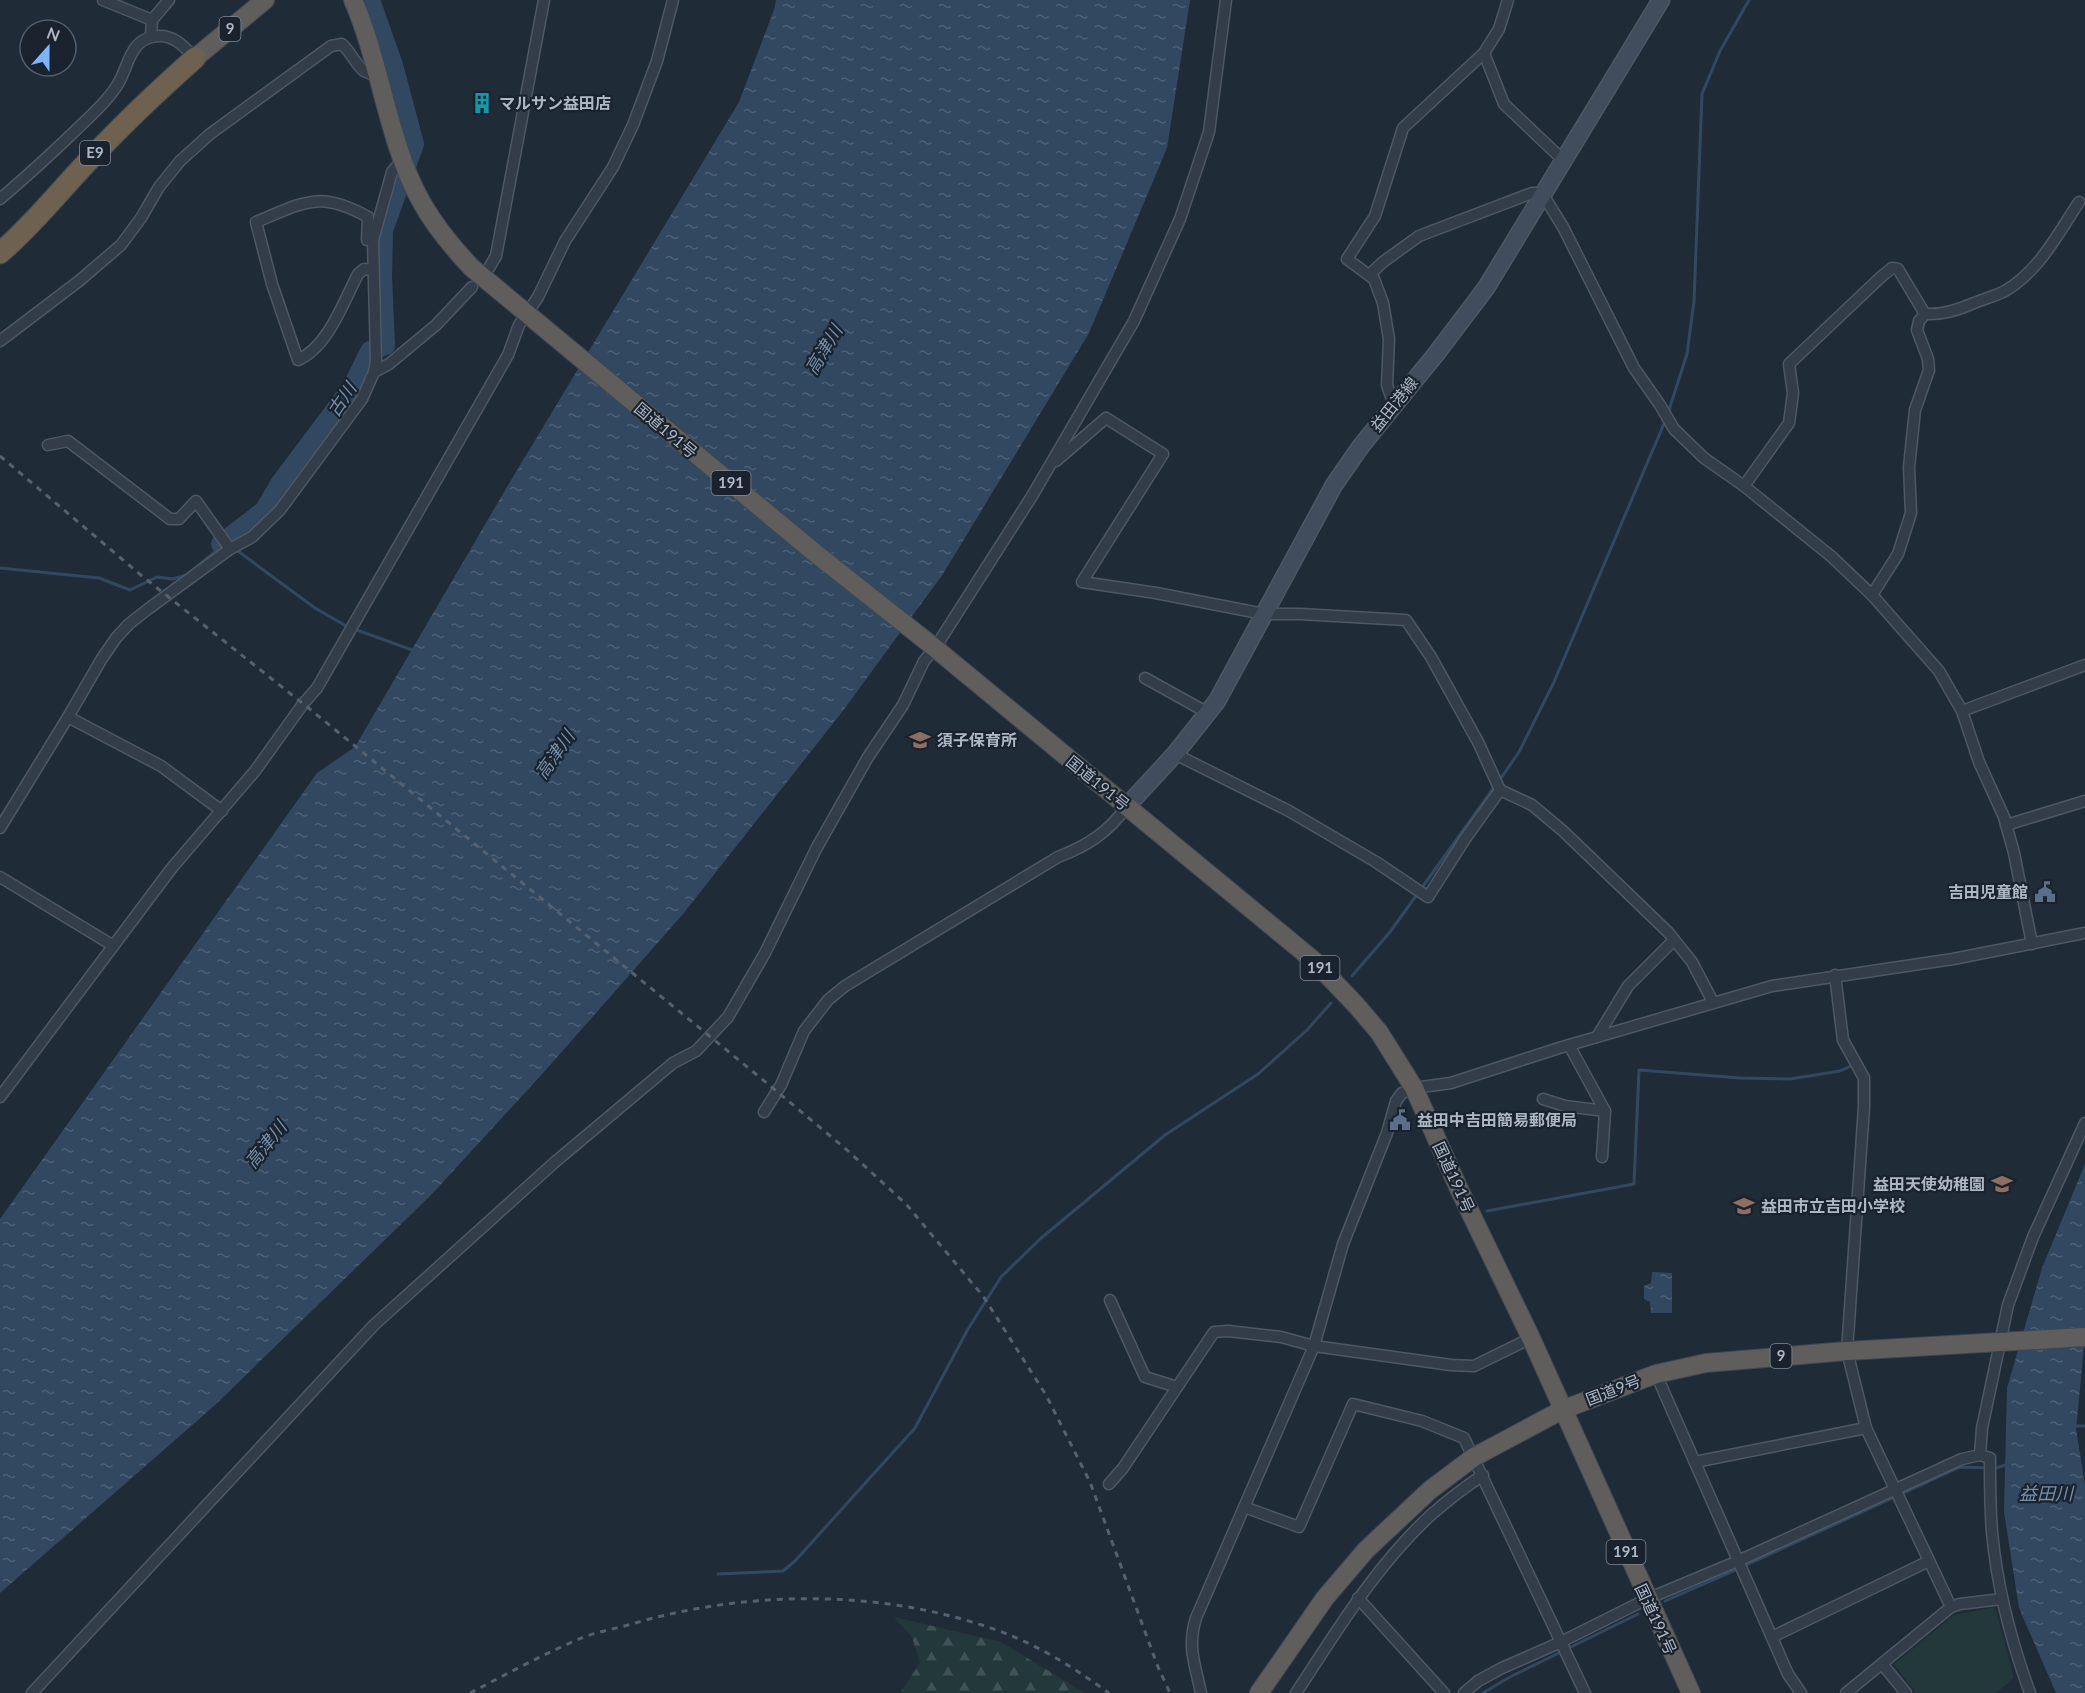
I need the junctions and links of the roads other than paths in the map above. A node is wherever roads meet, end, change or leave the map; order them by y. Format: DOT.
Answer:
graph roads {
  1 [pos="103,0"];
  2 [pos="169,0"];
  3 [pos="248,0"];
  4 [pos="265,0"];
  5 [pos="353,0"];
  6 [pos="544,0"];
  7 [pos="673,0"];
  8 [pos="1226,0"];
  9 [pos="1508,0"];
  10 [pos="1661,0"];
  11 [pos="152,20"];
  12 [pos="151,37"];
  13 [pos="1484,53"];
  14 [pos="191,54"];
  15 [pos="379,77"];
  16 [pos="402,160"];
  17 [pos="1563,160"];
  18 [pos="1542,193"];
  19 [pos="0,199"];
  20 [pos="2079,202"];
  21 [pos="373,240"];
  22 [pos="0,241"];
  23 [pos="0,253"];
  24 [pos="489,268"];
  25 [pos="373,270"];
  26 [pos="1369,275"];
  27 [pos="472,286"];
  28 [pos="1925,314"];
  29 [pos="530,316"];
  30 [pos="0,341"];
  31 [pos="374,372"];
  32 [pos="1394,405"];
  33 [pos="48,445"];
  34 [pos="1049,467"];
  35 [pos="1744,486"];
  36 [pos="230,549"];
  37 [pos="1872,595"];
  38 [pos="1264,614"];
  39 [pos="932,646"];
  40 [pos="2085,665"];
  41 [pos="1145,678"];
  42 [pos="1962,711"];
  43 [pos="1208,713"];
  44 [pos="68,717"];
  45 [pos="1175,754"];
  46 [pos="1500,790"];
  47 [pos="2085,801"];
  48 [pos="1127,806"];
  49 [pos="222,811"];
  50 [pos="2006,825"];
  51 [pos="0,828"];
  52 [pos="0,877"];
  53 [pos="2085,933"];
  54 [pos="1674,940"];
  55 [pos="2032,944"];
  56 [pos="112,945"];
  57 [pos="1835,975"];
  58 [pos="1713,1002"];
  59 [pos="1597,1037"];
  60 [pos="1569,1045"];
  61 [pos="1414,1088"];
  62 [pos="0,1097"];
  63 [pos="1543,1099"];
  64 [pos="1605,1111"];
  65 [pos="764,1112"];
  66 [pos="2085,1123"];
  67 [pos="1602,1157"];
  68 [pos="1110,1300"];
  69 [pos="2085,1336"];
  70 [pos="1531,1338"];
  71 [pos="2003,1341"];
  72 [pos="1314,1346"];
  73 [pos="1847,1351"];
  74 [pos="1656,1374"];
  75 [pos="1177,1387"];
  76 [pos="1562,1410"];
  77 [pos="1866,1428"];
  78 [pos="1980,1455"];
  79 [pos="1474,1457"];
  80 [pos="1695,1462"];
  81 [pos="1483,1475"];
  82 [pos="1109,1484"];
  83 [pos="1896,1490"];
  84 [pos="1244,1507"];
  85 [pos="1738,1561"];
  86 [pos="1929,1561"];
  87 [pos="1358,1598"];
  88 [pos="1647,1599"];
  89 [pos="2002,1599"];
  90 [pos="1951,1607"];
  91 [pos="1772,1637"];
  92 [pos="1561,1642"];
  93 [pos="1882,1664"];
  94 [pos="32,1693"];
  95 [pos="1201,1693"];
  96 [pos="1258,1693"];
  97 [pos="1296,1693"];
  98 [pos="1444,1693"];
  99 [pos="1464,1693"];
  100 [pos="1585,1693"];
  101 [pos="1691,1693"];
  102 [pos="1801,1693"];
  103 [pos="1846,1693"];
  104 [pos="1906,1693"];
  105 [pos="2030,1693"];
  1 -- 11 [label="street"];
  2 -- 11 [label="street"];
  3 -- 14 [label="highway, 9"];
  4 -- 14 [label="highway, 9"];
  5 -- 15 [label="highway, 国道191号 / 191"];
  6 -- 24 [label="street"];
  7 -- 29 [label="street"];
  8 -- 34 [label="street"];
  9 -- 13 [label="street"];
  10 -- 17 [label="main road, 益田港線"];
  11 -- 12 [label="street"];
  12 -- 14 [label="street"];
  12 -- 19 [label="street"];
  13 -- 17 [label="street"];
  13 -- 26 [label="street"];
  14 -- 22 [label="highway, E9"];
  14 -- 23 [label="highway, E9"];
  15 -- 16 [label="highway, 国道191号 / 191"];
  15 -- 30 [label="street"];
  16 -- 21 [label="street"];
  16 -- 29 [label="highway, 国道191号 / 191"];
  17 -- 18 [label="main road, 益田港線"];
  18 -- 26 [label="street"];
  18 -- 32 [label="main road, 益田港線"];
  18 -- 35 [label="street"];
  20 -- 28 [label="street"];
  21 -- 25 [label="street"];
  21 -- 25 [label="street"];
  25 -- 31 [label="street"];
  26 -- 32 [label="street"];
  27 -- 31 [label="street"];
  28 -- 35 [label="street"];
  28 -- 37 [label="street"];
  29 -- 39 [label="highway, 国道191号 / 191"];
  29 -- 49 [label="street"];
  31 -- 36 [label="street"];
  32 -- 38 [label="main road, 益田港線"];
  33 -- 36 [label="street"];
  34 -- 38 [label="street"];
  34 -- 39 [label="street"];
  35 -- 37 [label="street"];
  36 -- 44 [label="street"];
  37 -- 42 [label="street"];
  38 -- 43 [label="main road, 益田港線"];
  38 -- 46 [label="street"];
  39 -- 48 [label="highway, 国道191号 / 191"];
  39 -- 94 [label="street"];
  40 -- 42 [label="street"];
  41 -- 43 [label="street"];
  42 -- 50 [label="street"];
  43 -- 45 [label="main road, 益田港線"];
  44 -- 49 [label="street"];
  44 -- 51 [label="street"];
  45 -- 46 [label="street"];
  45 -- 48 [label="main road, 益田港線"];
  46 -- 54 [label="street"];
  47 -- 50 [label="street"];
  48 -- 61 [label="highway, 国道191号 / 191"];
  48 -- 65 [label="street"];
  49 -- 56 [label="street"];
  50 -- 55 [label="street"];
  52 -- 56 [label="street"];
  53 -- 55 [label="street"];
  54 -- 58 [label="street"];
  54 -- 59 [label="street"];
  55 -- 57 [label="street"];
  56 -- 62 [label="street"];
  57 -- 58 [label="street"];
  57 -- 73 [label="street"];
  58 -- 59 [label="street"];
  59 -- 60 [label="street"];
  60 -- 61 [label="street"];
  60 -- 64 [label="street"];
  61 -- 70 [label="highway, 国道191号 / 191"];
  61 -- 72 [label="street"];
  63 -- 64 [label="street"];
  64 -- 67 [label="street"];
  66 -- 71 [label="street"];
  68 -- 75 [label="street"];
  69 -- 71 [label="highway, 国道9号 / 9"];
  70 -- 72 [label="street"];
  70 -- 76 [label="highway, 国道191号 / 191"];
  71 -- 73 [label="highway, 国道9号 / 9"];
  71 -- 78 [label="street"];
  72 -- 75 [label="street"];
  72 -- 84 [label="street"];
  73 -- 74 [label="highway, 国道9号 / 9"];
  73 -- 77 [label="street"];
  74 -- 76 [label="highway, 国道9号 / 9"];
  74 -- 80 [label="street"];
  75 -- 82 [label="street"];
  76 -- 79 [label="highway, 国道9号 / 9"];
  76 -- 88 [label="highway, 国道191号 / 191"];
  77 -- 80 [label="street"];
  77 -- 83 [label="street"];
  78 -- 83 [label="street"];
  78 -- 89 [label="street"];
  79 -- 81 [label="street"];
  79 -- 84 [label="street"];
  79 -- 96 [label="highway, 国道9号 / 9"];
  80 -- 85 [label="street"];
  81 -- 87 [label="street"];
  81 -- 92 [label="street"];
  83 -- 85 [label="street"];
  83 -- 86 [label="street"];
  84 -- 95 [label="street"];
  85 -- 88 [label="street"];
  85 -- 91 [label="street"];
  86 -- 90 [label="street"];
  86 -- 91 [label="street"];
  87 -- 97 [label="street"];
  87 -- 98 [label="street"];
  88 -- 92 [label="street"];
  88 -- 101 [label="highway, 国道191号 / 191"];
  89 -- 90 [label="street"];
  89 -- 105 [label="street"];
  90 -- 93 [label="street"];
  91 -- 102 [label="street"];
  92 -- 99 [label="street"];
  92 -- 100 [label="street"];
  93 -- 103 [label="street"];
  93 -- 104 [label="street"];
}
